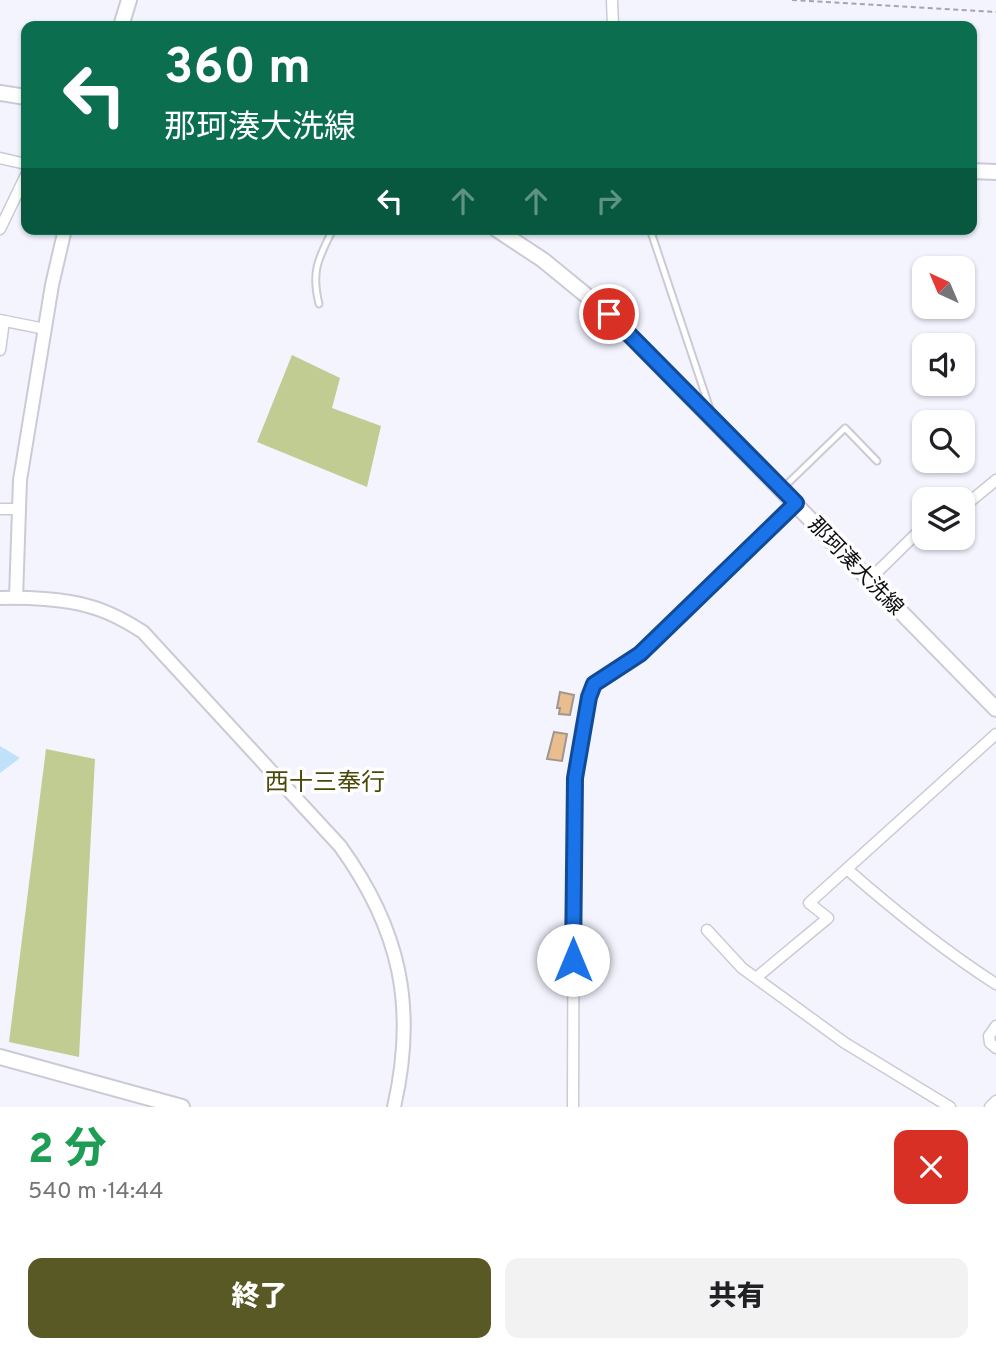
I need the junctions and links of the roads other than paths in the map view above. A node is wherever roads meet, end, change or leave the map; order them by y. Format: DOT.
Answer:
graph roads {
  1 [pos="128,0"];
  2 [pos="612,0"];
  3 [pos="122,21"];
  4 [pos="613,21"];
  5 [pos="0,93"];
  6 [pos="21,96"];
  7 [pos="0,159"];
  8 [pos="21,163"];
  9 [pos="977,171"];
  10 [pos="996,172"];
  11 [pos="21,185"];
  12 [pos="0,229"];
  13 [pos="64,235"];
  14 [pos="330,235"];
  15 [pos="505,235"];
  16 [pos="652,235"];
  17 [pos="319,304"];
  18 [pos="2,321"];
  19 [pos="45,329"];
  20 [pos="0,350"];
  21 [pos="713,418"];
  22 [pos="877,461"];
  23 [pos="996,480"];
  24 [pos="782,489"];
  25 [pos="975,497"];
  26 [pos="796,503"];
  27 [pos="0,509"];
  28 [pos="19,509"];
  29 [pos="912,538"];
  30 [pos="869,580"];
  31 [pos="0,598"];
  32 [pos="16,598"];
  33 [pos="996,709"];
  34 [pos="996,734"];
  35 [pos="848,870"];
  36 [pos="707,930"];
  37 [pos="757,977"];
  38 [pos="996,984"];
  39 [pos="996,1026"];
  40 [pos="996,1048"];
  41 [pos="0,1057"];
  42 [pos="996,1101"];
  43 [pos="182,1107"];
  44 [pos="394,1107"];
  45 [pos="573,1107"];
  46 [pos="950,1107"];
  47 [pos="990,1107"];
  1 -- 3 [label="main road"];
  2 -- 4 [label="street"];
  5 -- 6 [label="main road"];
  7 -- 8 [label="street"];
  9 -- 10 [label="main road"];
  11 -- 12 [label="street"];
  13 -- 19 [label="street"];
  14 -- 17 [label="lane"];
  15 -- 21 [label="main road, 那珂湊大洗線"];
  16 -- 21 [label="lane"];
  18 -- 19 [label="street"];
  18 -- 20 [label="street"];
  19 -- 28 [label="street"];
  21 -- 24 [label="main road, 那珂湊大洗線"];
  22 -- 24 [label="lane"];
  23 -- 25 [label="street"];
  24 -- 26 [label="main road, 那珂湊大洗線"];
  26 -- 30 [label="main road, 那珂湊大洗線"];
  26 -- 45 [label="street"];
  27 -- 28 [label="street"];
  28 -- 32 [label="street"];
  29 -- 30 [label="street"];
  30 -- 33 [label="main road, 那珂湊大洗線"];
  31 -- 32 [label="street"];
  32 -- 44 [label="street"];
  34 -- 35 [label="street"];
  35 -- 37 [label="street"];
  35 -- 38 [label="street"];
  36 -- 37 [label="street"];
  37 -- 46 [label="street"];
  39 -- 40 [label="street"];
  41 -- 43 [label="main road"];
  42 -- 47 [label="street"];
}
